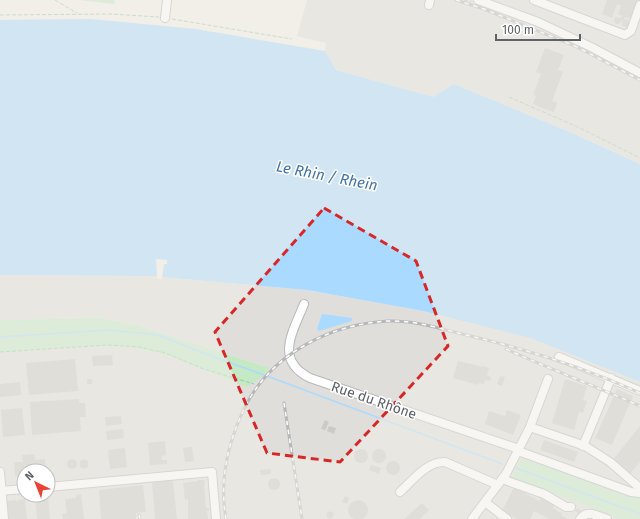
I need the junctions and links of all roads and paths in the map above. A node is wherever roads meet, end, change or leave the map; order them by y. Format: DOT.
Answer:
graph roads {
  1 [pos="55,0"];
  2 [pos="167,0"];
  3 [pos="478,0"];
  4 [pos="534,0"];
  5 [pos="640,5"];
  6 [pos="78,14"];
  7 [pos="0,15"];
  8 [pos="164,18"];
  9 [pos="292,39"];
  10 [pos="640,73"];
  11 [pos="509,97"];
  12 [pos="640,158"];
  13 [pos="304,304"];
  14 [pos="0,352"];
  15 [pos="559,357"];
  16 [pos="611,378"];
  17 [pos="548,379"];
  18 [pos="254,384"];
  19 [pos="640,391"];
  20 [pos="530,427"];
  21 [pos="583,446"];
  22 [pos="519,450"];
  23 [pos="0,472"];
  24 [pos="500,482"];
  25 [pos="56,486"];
  26 [pos="640,488"];
  27 [pos="16,490"];
  28 [pos="1,491"];
  29 [pos="400,492"];
  30 [pos="640,493"];
  31 [pos="484,502"];
  32 [pos="572,507"];
  33 [pos="597,517"];
  34 [pos="4,519"];
  35 [pos="216,519"];
  36 [pos="472,519"];
  37 [pos="507,519"];
  38 [pos="580,519"];
  39 [pos="607,519"];
  1 -- 6 [label="path"];
  2 -- 8 [label="street"];
  3 -- 10 [label="street"];
  4 -- 5 [label="street"];
  6 -- 7 [label="path"];
  6 -- 8 [label="path"];
  8 -- 9 [label="path"];
  11 -- 12 [label="path"];
  13 -- 22 [label="street, Rue du Rhône"];
  14 -- 18 [label="path"];
  15 -- 16 [label="street"];
  16 -- 19 [label="street"];
  16 -- 21 [label="street"];
  17 -- 20 [label="street"];
  20 -- 21 [label="street"];
  20 -- 22 [label="street"];
  21 -- 26 [label="street"];
  22 -- 24 [label="street"];
  22 -- 30 [label="street, Rue du Rhône"];
  23 -- 28 [label="street"];
  24 -- 29 [label="street"];
  24 -- 31 [label="street"];
  24 -- 32 [label="street"];
  25 -- 35 [label="street"];
  27 -- 28 [label="street"];
  28 -- 34 [label="street"];
  31 -- 36 [label="street"];
  31 -- 37 [label="street"];
  33 -- 38 [label="street"];
  33 -- 39 [label="street"];
}
